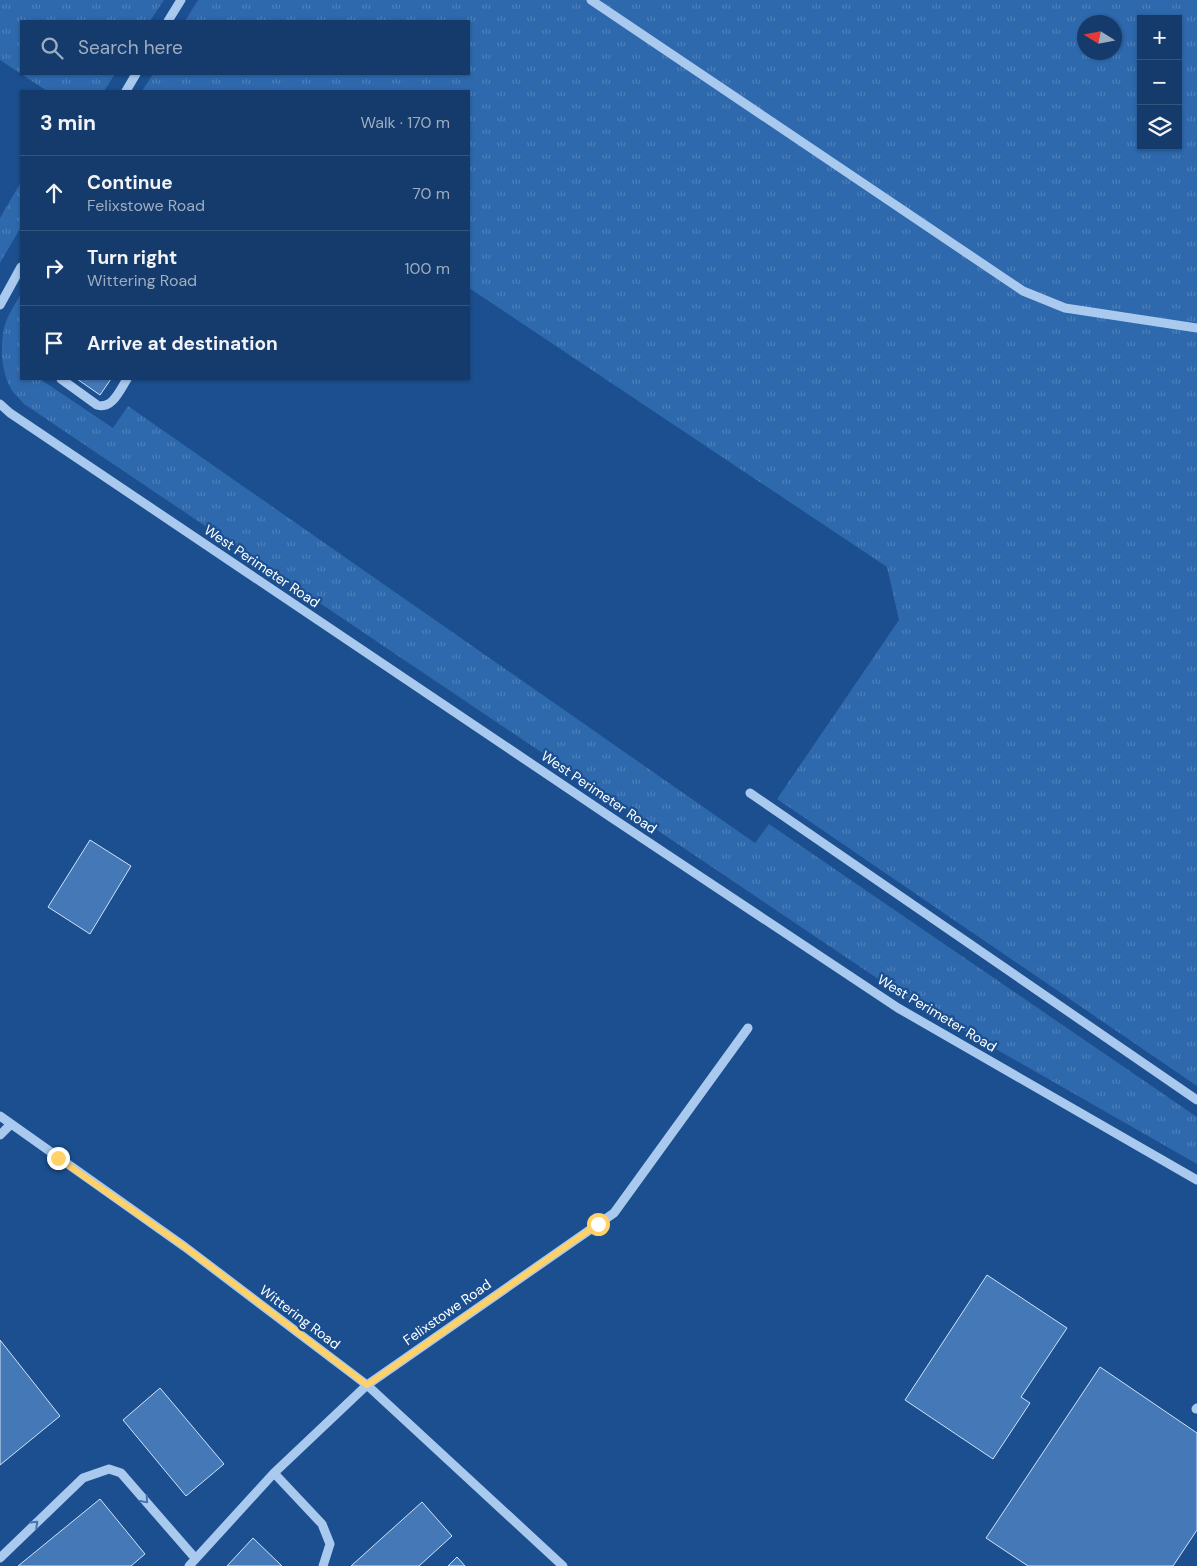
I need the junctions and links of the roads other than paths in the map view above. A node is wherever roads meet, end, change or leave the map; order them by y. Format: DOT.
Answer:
graph roads {
  1 [pos="181,0"];
  2 [pos="592,0"];
  3 [pos="169,20"];
  4 [pos="135,75"];
  5 [pos="127,90"];
  6 [pos="20,269"];
  7 [pos="0,305"];
  8 [pos="1197,328"];
  9 [pos="62,380"];
  10 [pos="126,380"];
  11 [pos="0,404"];
  12 [pos="750,794"];
  13 [pos="748,1028"];
  14 [pos="1197,1100"];
  15 [pos="0,1116"];
  16 [pos="11,1124"];
  17 [pos="0,1135"];
  18 [pos="1197,1180"];
  19 [pos="367,1385"];
  20 [pos="274,1473"];
  21 [pos="0,1558"];
  22 [pos="196,1558"];
  23 [pos="188,1566"];
  24 [pos="323,1566"];
  25 [pos="564,1566"];
  1 -- 3 [label="lane"];
  2 -- 8 [label="lane"];
  4 -- 5 [label="lane"];
  6 -- 7 [label="lane"];
  9 -- 10 [label="lane"];
  11 -- 18 [label="lane, West Perimeter Road"];
  12 -- 14 [label="lane"];
  13 -- 19 [label="lane, Felixstowe Road"];
  15 -- 16 [label="lane, Wittering Road"];
  16 -- 17 [label="lane"];
  16 -- 19 [label="lane, Wittering Road"];
  19 -- 20 [label="lane, Felixstowe Road"];
  19 -- 25 [label="lane, Wittering Road"];
  20 -- 22 [label="lane, Felixstowe Road"];
  20 -- 24 [label="lane"];
  21 -- 22 [label="lane, one-way"];
  22 -- 23 [label="lane, Felixstowe Road"];
}
